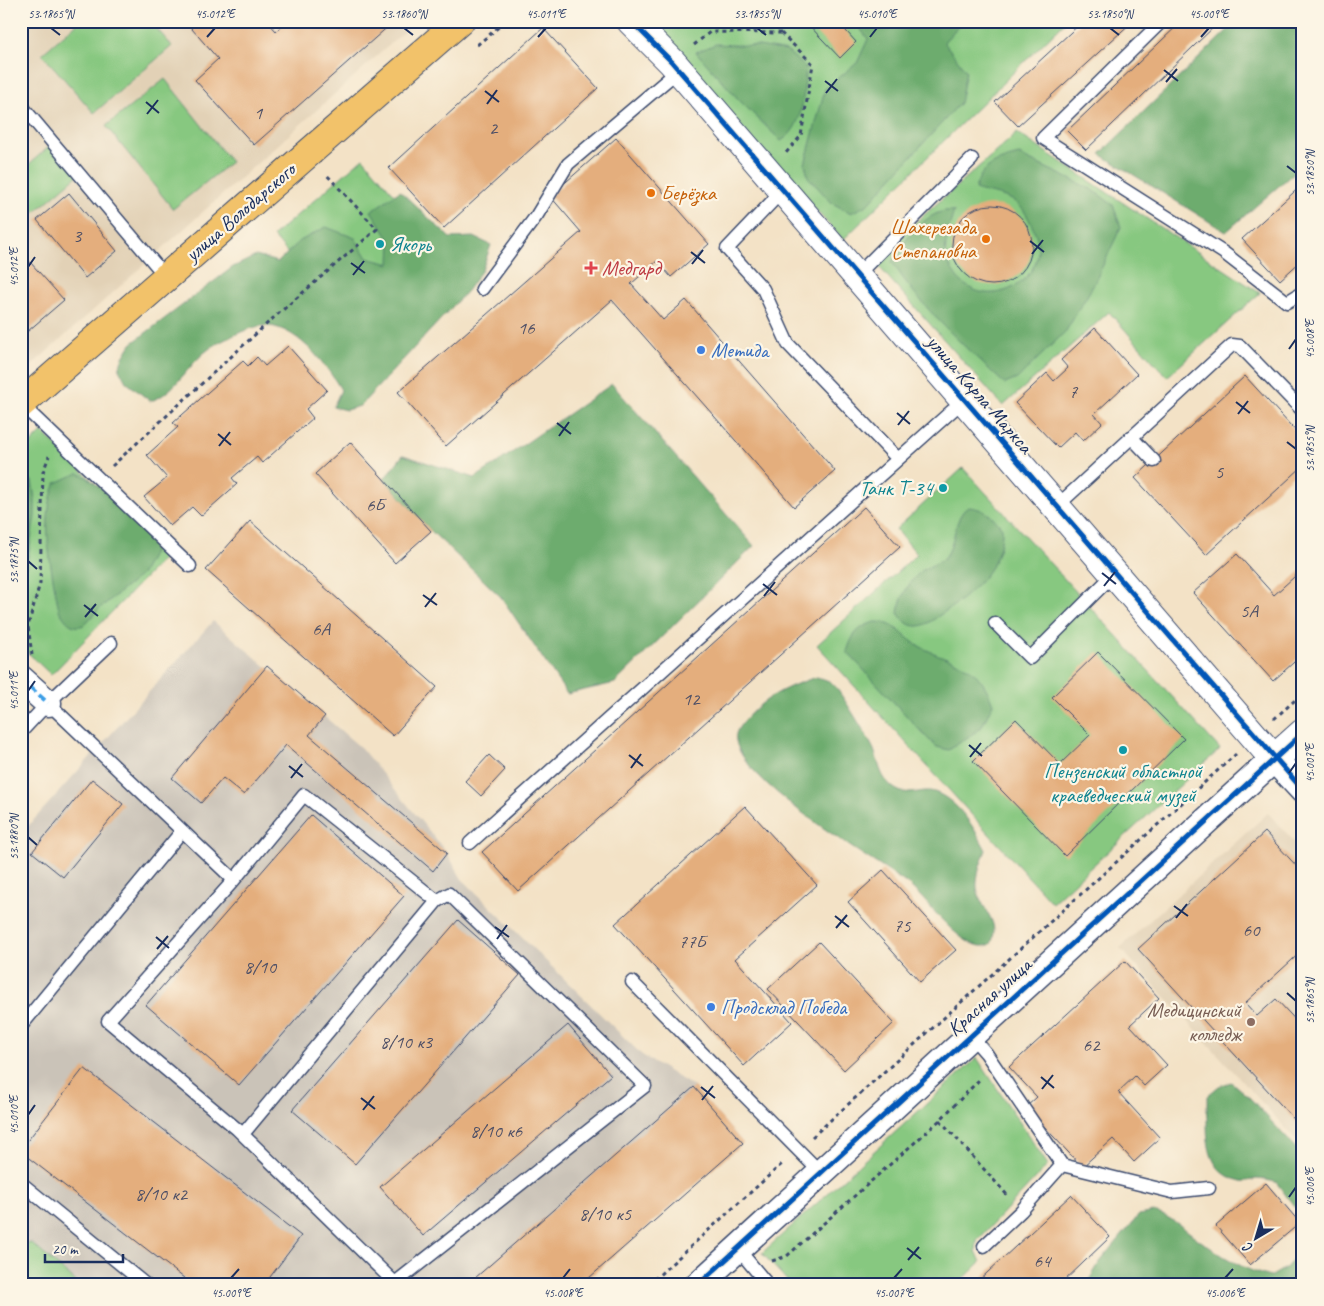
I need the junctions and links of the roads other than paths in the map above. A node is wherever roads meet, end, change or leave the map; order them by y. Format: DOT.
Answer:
graph roads {
  1 [pos="460,21"];
  2 [pos="631,21"];
  3 [pos="1162,21"];
  4 [pos="675,66"];
  5 [pos="21,105"];
  6 [pos="972,159"];
  7 [pos="775,182"];
  8 [pos="856,276"];
  9 [pos="166,277"];
  10 [pos="482,290"];
  11 [pos="1303,292"];
  12 [pos="964,400"];
  13 [pos="21,404"];
  14 [pos="1303,411"];
  15 [pos="1132,437"];
  16 [pos="898,459"];
  17 [pos="1154,461"];
  18 [pos="1056,507"];
  19 [pos="190,566"];
  20 [pos="1114,574"];
  21 [pos="995,623"];
  22 [pos="111,643"];
  23 [pos="35,691"];
  24 [pos="21,732"];
  25 [pos="1303,733"];
  26 [pos="1274,759"];
  27 [pos="1303,790"];
  28 [pos="182,831"];
  29 [pos="470,843"];
  30 [pos="234,880"];
  31 [pos="437,901"];
  32 [pos="632,982"];
  33 [pos="21,1026"];
  34 [pos="978,1045"];
  35 [pos="234,1127"];
  36 [pos="1062,1165"];
  37 [pos="821,1173"];
  38 [pos="21,1182"];
  39 [pos="1209,1188"];
  40 [pos="984,1246"];
  41 [pos="746,1258"];
  42 [pos="146,1285"];
  43 [pos="698,1285"];
  44 [pos="768,1285"];
  1 -- 9 [label="main road, улица Володарского"];
  2 -- 4 [label="street, улица Карла Маркса"];
  3 -- 11 [label="lane"];
  4 -- 7 [label="street, улица Карла Маркса"];
  4 -- 10 [label="lane"];
  5 -- 9 [label="lane"];
  6 -- 8 [label="lane"];
  7 -- 8 [label="street, улица Карла Маркса"];
  7 -- 16 [label="lane"];
  8 -- 12 [label="street, улица Карла Маркса"];
  9 -- 13 [label="main road, улица Володарского"];
  12 -- 16 [label="lane"];
  12 -- 18 [label="street, улица Карла Маркса"];
  13 -- 19 [label="lane"];
  14 -- 15 [label="lane"];
  15 -- 17 [label="lane"];
  15 -- 18 [label="lane"];
  16 -- 29 [label="lane"];
  18 -- 20 [label="street, улица Карла Маркса"];
  20 -- 21 [label="lane"];
  20 -- 26 [label="street, улица Карла Маркса"];
  22 -- 23 [label="lane"];
  23 -- 24 [label="lane"];
  23 -- 28 [label="lane"];
  25 -- 26 [label="street, Красная улица"];
  26 -- 27 [label="street, улица Карла Маркса"];
  26 -- 34 [label="street, Красная улица"];
  28 -- 30 [label="lane"];
  28 -- 33 [label="lane"];
  30 -- 31 [label="lane"];
  30 -- 35 [label="lane"];
  31 -- 35 [label="lane"];
  31 -- 35 [label="lane"];
  32 -- 37 [label="lane"];
  34 -- 36 [label="lane"];
  34 -- 37 [label="street, Красная улица"];
  36 -- 39 [label="lane"];
  36 -- 40 [label="lane"];
  37 -- 41 [label="street, Красная улица"];
  38 -- 42 [label="lane"];
  41 -- 43 [label="street, Красная улица"];
  41 -- 44 [label="lane"];
}
